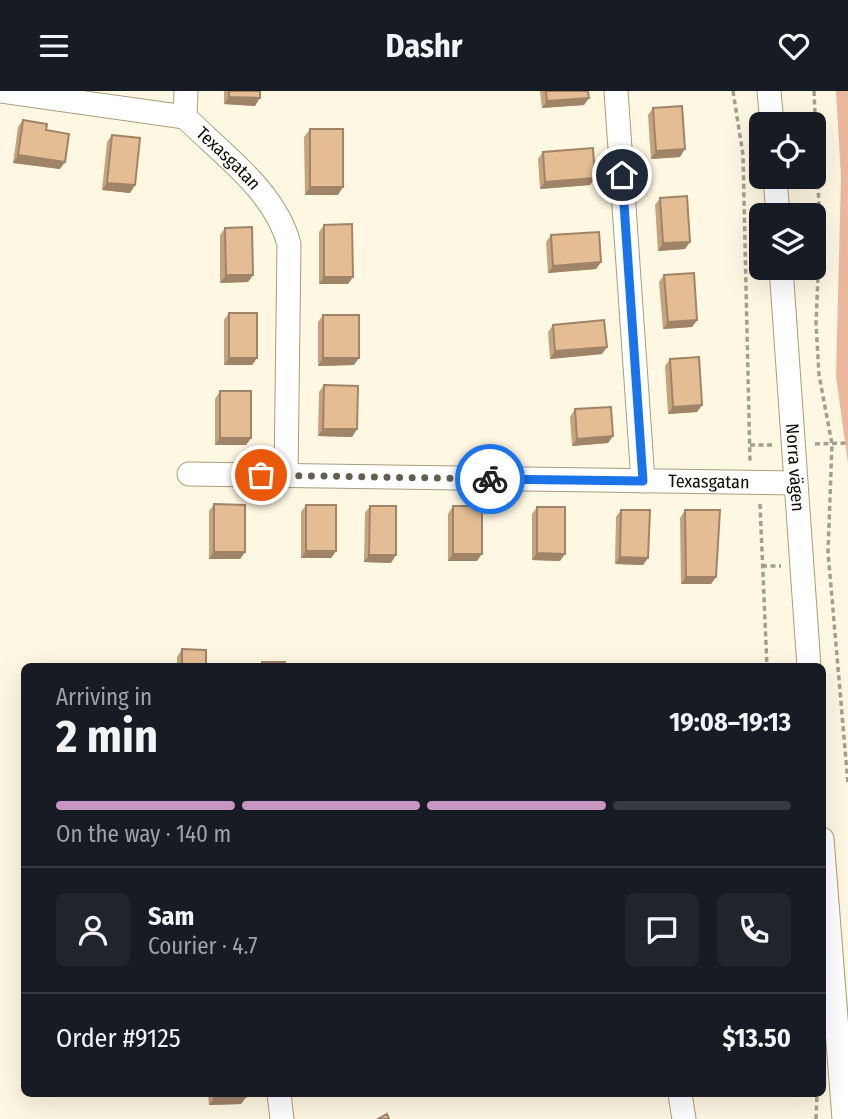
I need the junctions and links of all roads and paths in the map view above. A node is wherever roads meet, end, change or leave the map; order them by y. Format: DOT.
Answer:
graph roads {
  1 [pos="0,91"];
  2 [pos="186,91"];
  3 [pos="616,91"];
  4 [pos="733,91"];
  5 [pos="769,91"];
  6 [pos="814,91"];
  7 [pos="771,112"];
  8 [pos="184,117"];
  9 [pos="782,280"];
  10 [pos="189,474"];
  11 [pos="286,475"];
  12 [pos="643,481"];
  13 [pos="795,483"];
  14 [pos="757,484"];
  15 [pos="762,566"];
  16 [pos="786,566"];
  17 [pos="767,663"];
  18 [pos="809,663"];
  19 [pos="848,784"];
  20 [pos="826,890"];
  21 [pos="279,1097"];
  22 [pos="680,1097"];
  23 [pos="817,1097"];
  24 [pos="282,1119"];
  25 [pos="684,1119"];
  26 [pos="816,1119"];
  27 [pos="844,1119"];
  1 -- 8 [label="street"];
  2 -- 8 [label="street, Texasgatan"];
  3 -- 12 [label="street"];
  4 -- 14 [label="path"];
  5 -- 7 [label="street"];
  6 -- 19 [label="path"];
  8 -- 11 [label="street, Texasgatan"];
  9 -- 13 [label="street, Norra vägen"];
  10 -- 11 [label="street, Texasgatan"];
  11 -- 12 [label="street, Texasgatan"];
  12 -- 14 [label="street, Texasgatan"];
  13 -- 14 [label="street, Texasgatan"];
  13 -- 18 [label="street, Norra vägen"];
  14 -- 15 [label="path"];
  15 -- 16 [label="path"];
  15 -- 17 [label="path"];
  20 -- 27 [label="street"];
  21 -- 24 [label="street"];
  22 -- 25 [label="street"];
  23 -- 26 [label="path"];
}
